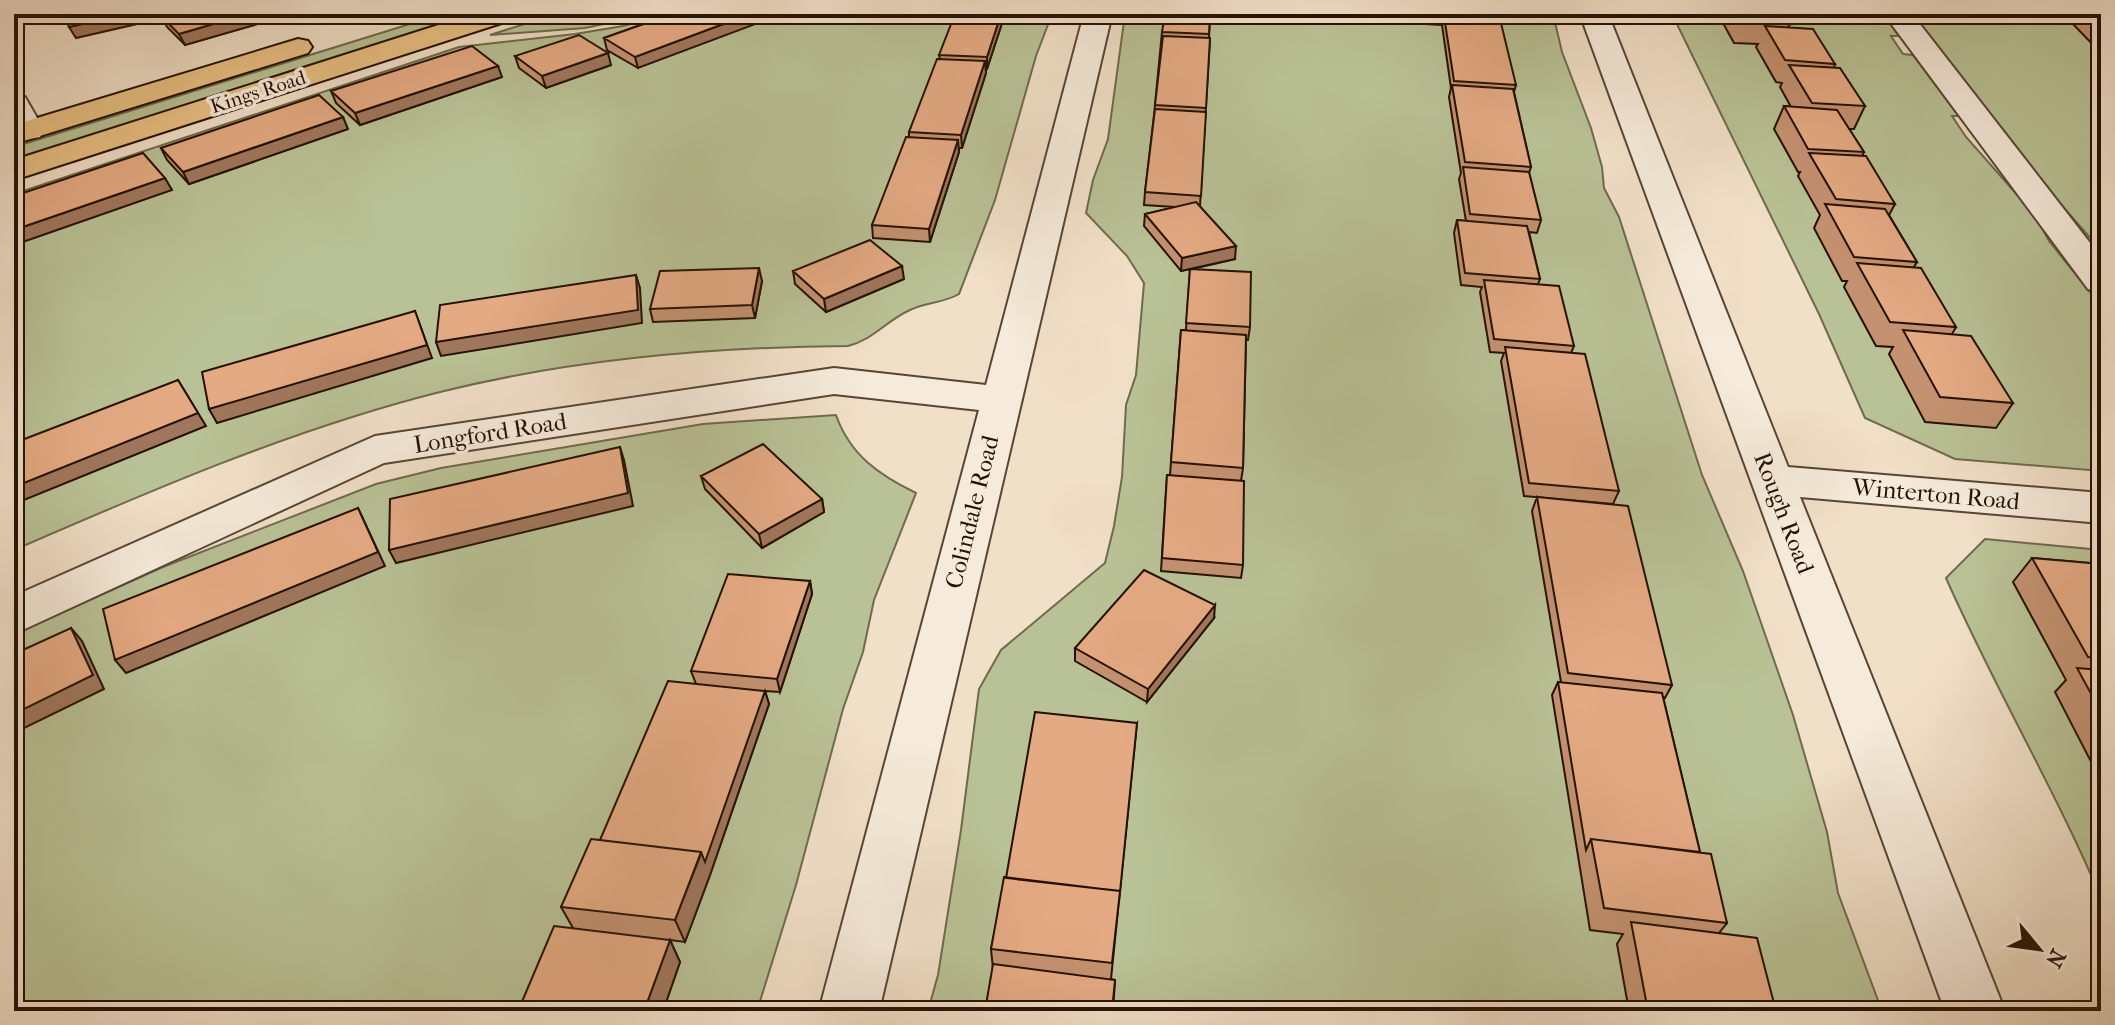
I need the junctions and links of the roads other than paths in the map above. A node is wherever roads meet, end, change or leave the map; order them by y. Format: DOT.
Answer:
graph roads {
  1 [pos="501,14"];
  2 [pos="1098,14"];
  3 [pos="1594,14"];
  4 [pos="1898,14"];
  5 [pos="331,37"];
  6 [pos="14,103"];
  7 [pos="21,133"];
  8 [pos="14,170"];
  9 [pos="2101,281"];
  10 [pos="1000,399"];
  11 [pos="1772,480"];
  12 [pos="2101,508"];
  13 [pos="14,616"];
  14 [pos="849,1011"];
  15 [pos="1975,1011"];
  1 -- 8 [label="main road, Kings Road"];
  2 -- 10 [label="street, Colindale Road"];
  3 -- 11 [label="street, Rough Road"];
  4 -- 9 [label="street"];
  5 -- 7 [label="main road, Kings Road"];
  6 -- 7 [label="street"];
  10 -- 13 [label="street, Longford Road"];
  10 -- 14 [label="street, Colindale Road"];
  11 -- 12 [label="street, Winterton Road"];
  11 -- 15 [label="street, Rough Road"];
}
